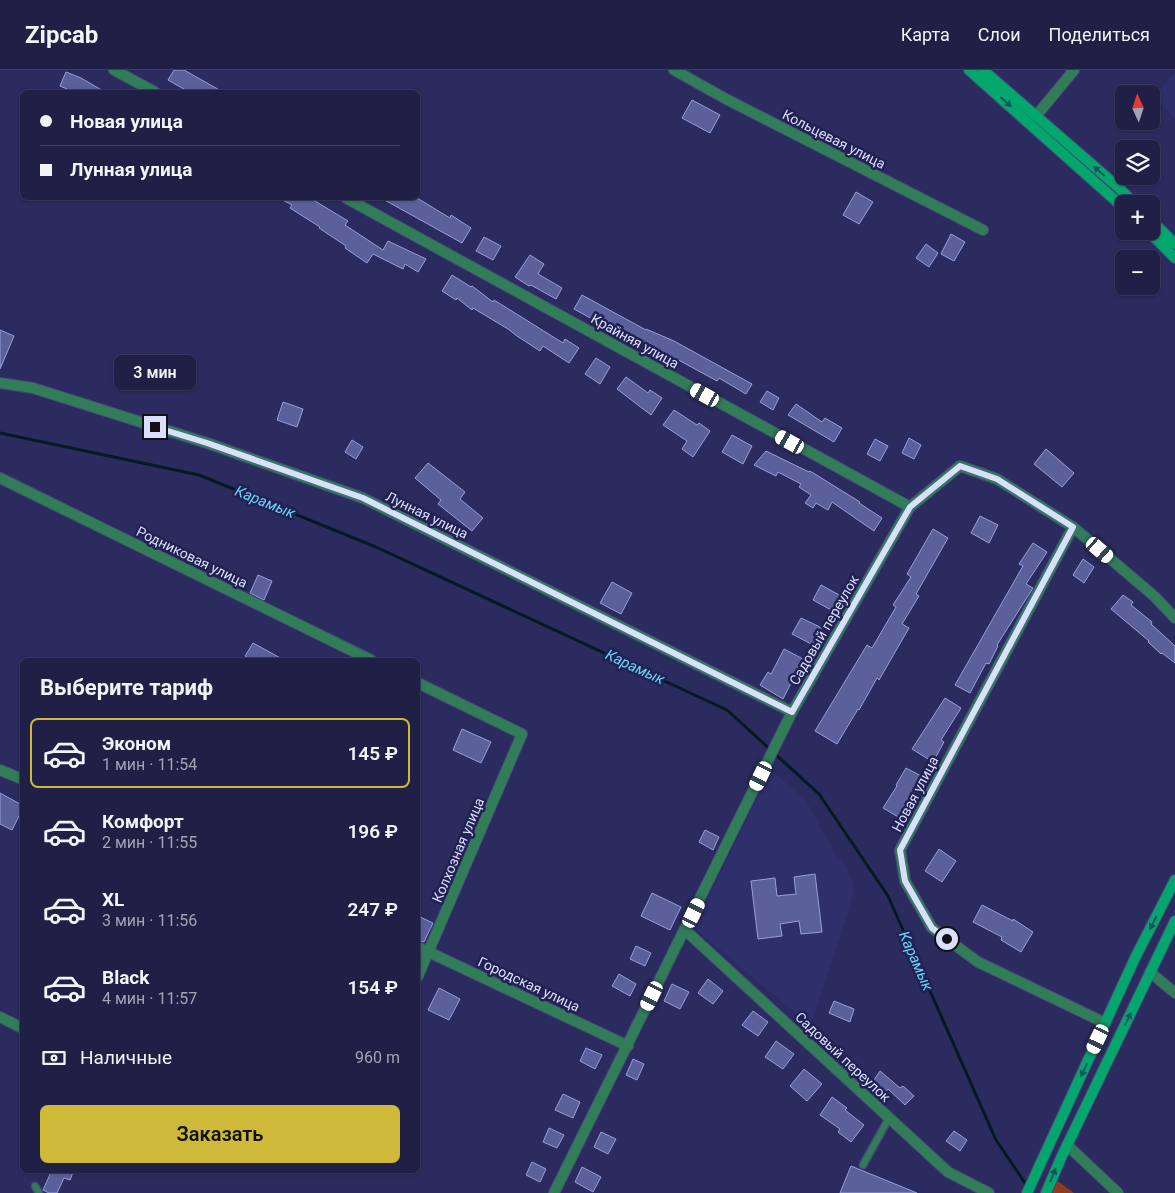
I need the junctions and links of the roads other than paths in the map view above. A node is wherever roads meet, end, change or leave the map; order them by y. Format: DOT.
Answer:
graph roads {
  1 [pos="114,70"];
  2 [pos="674,70"];
  3 [pos="970,70"];
  4 [pos="983,70"];
  5 [pos="1074,70"];
  6 [pos="151,90"];
  7 [pos="1036,116"];
  8 [pos="1126,195"];
  9 [pos="350,200"];
  10 [pos="1115,200"];
  11 [pos="1160,229"];
  12 [pos="984,230"];
  13 [pos="1157,240"];
  14 [pos="1175,244"];
  15 [pos="1175,258"];
  16 [pos="0,383"];
  17 [pos="0,478"];
  18 [pos="910,507"];
  19 [pos="1073,527"];
  20 [pos="1175,618"];
  21 [pos="367,658"];
  22 [pos="420,684"];
  23 [pos="792,712"];
  24 [pos="0,770"];
  25 [pos="20,778"];
  26 [pos="1175,880"];
  27 [pos="1175,921"];
  28 [pos="685,930"];
  29 [pos="420,948"];
  30 [pos="429,952"];
  31 [pos="420,972"];
  32 [pos="1150,972"];
  33 [pos="1175,993"];
  34 [pos="0,1017"];
  35 [pos="1105,1023"];
  36 [pos="20,1027"];
  37 [pos="628,1046"];
  38 [pos="889,1118"];
  39 [pos="1067,1145"];
  40 [pos="863,1164"];
  41 [pos="35,1186"];
  42 [pos="39,1193"];
  43 [pos="554,1193"];
  44 [pos="989,1193"];
  45 [pos="1027,1193"];
  46 [pos="1046,1193"];
  47 [pos="1118,1193"];
  1 -- 6 [label="street"];
  2 -- 12 [label="street, Кольцевая улица"];
  3 -- 10 [label="street, one-way"];
  4 -- 7 [label="street"];
  5 -- 7 [label="street"];
  8 -- 7 [label="street, one-way"];
  9 -- 18 [label="street, Крайняя улица"];
  11 -- 14 [label="street"];
  13 -- 15 [label="street"];
  16 -- 23 [label="street, Лунная улица"];
  17 -- 21 [label="street, Родниковая улица"];
  18 -- 19 [label="street"];
  18 -- 23 [label="street, Садовый переулок"];
  19 -- 20 [label="street"];
  19 -- 35 [label="street, Новая улица"];
  22 -- 30 [label="street, Колхозная улица"];
  23 -- 28 [label="street, Садовый переулок"];
  24 -- 25 [label="street"];
  26 -- 35 [label="street, one-way"];
  27 -- 32 [label="street"];
  28 -- 37 [label="street, Садовый переулок"];
  28 -- 38 [label="street, Садовый переулок"];
  29 -- 30 [label="street, Городская улица"];
  30 -- 31 [label="street, Колхозная улица"];
  30 -- 37 [label="street, Городская улица"];
  32 -- 33 [label="street"];
  39 -- 32 [label="street, one-way"];
  34 -- 36 [label="street"];
  35 -- 45 [label="street, one-way"];
  37 -- 43 [label="street, Садовый переулок"];
  38 -- 40 [label="lane"];
  38 -- 44 [label="street, Садовый переулок"];
  46 -- 39 [label="street, one-way"];
  39 -- 47 [label="street"];
  41 -- 42 [label="lane"];
}
